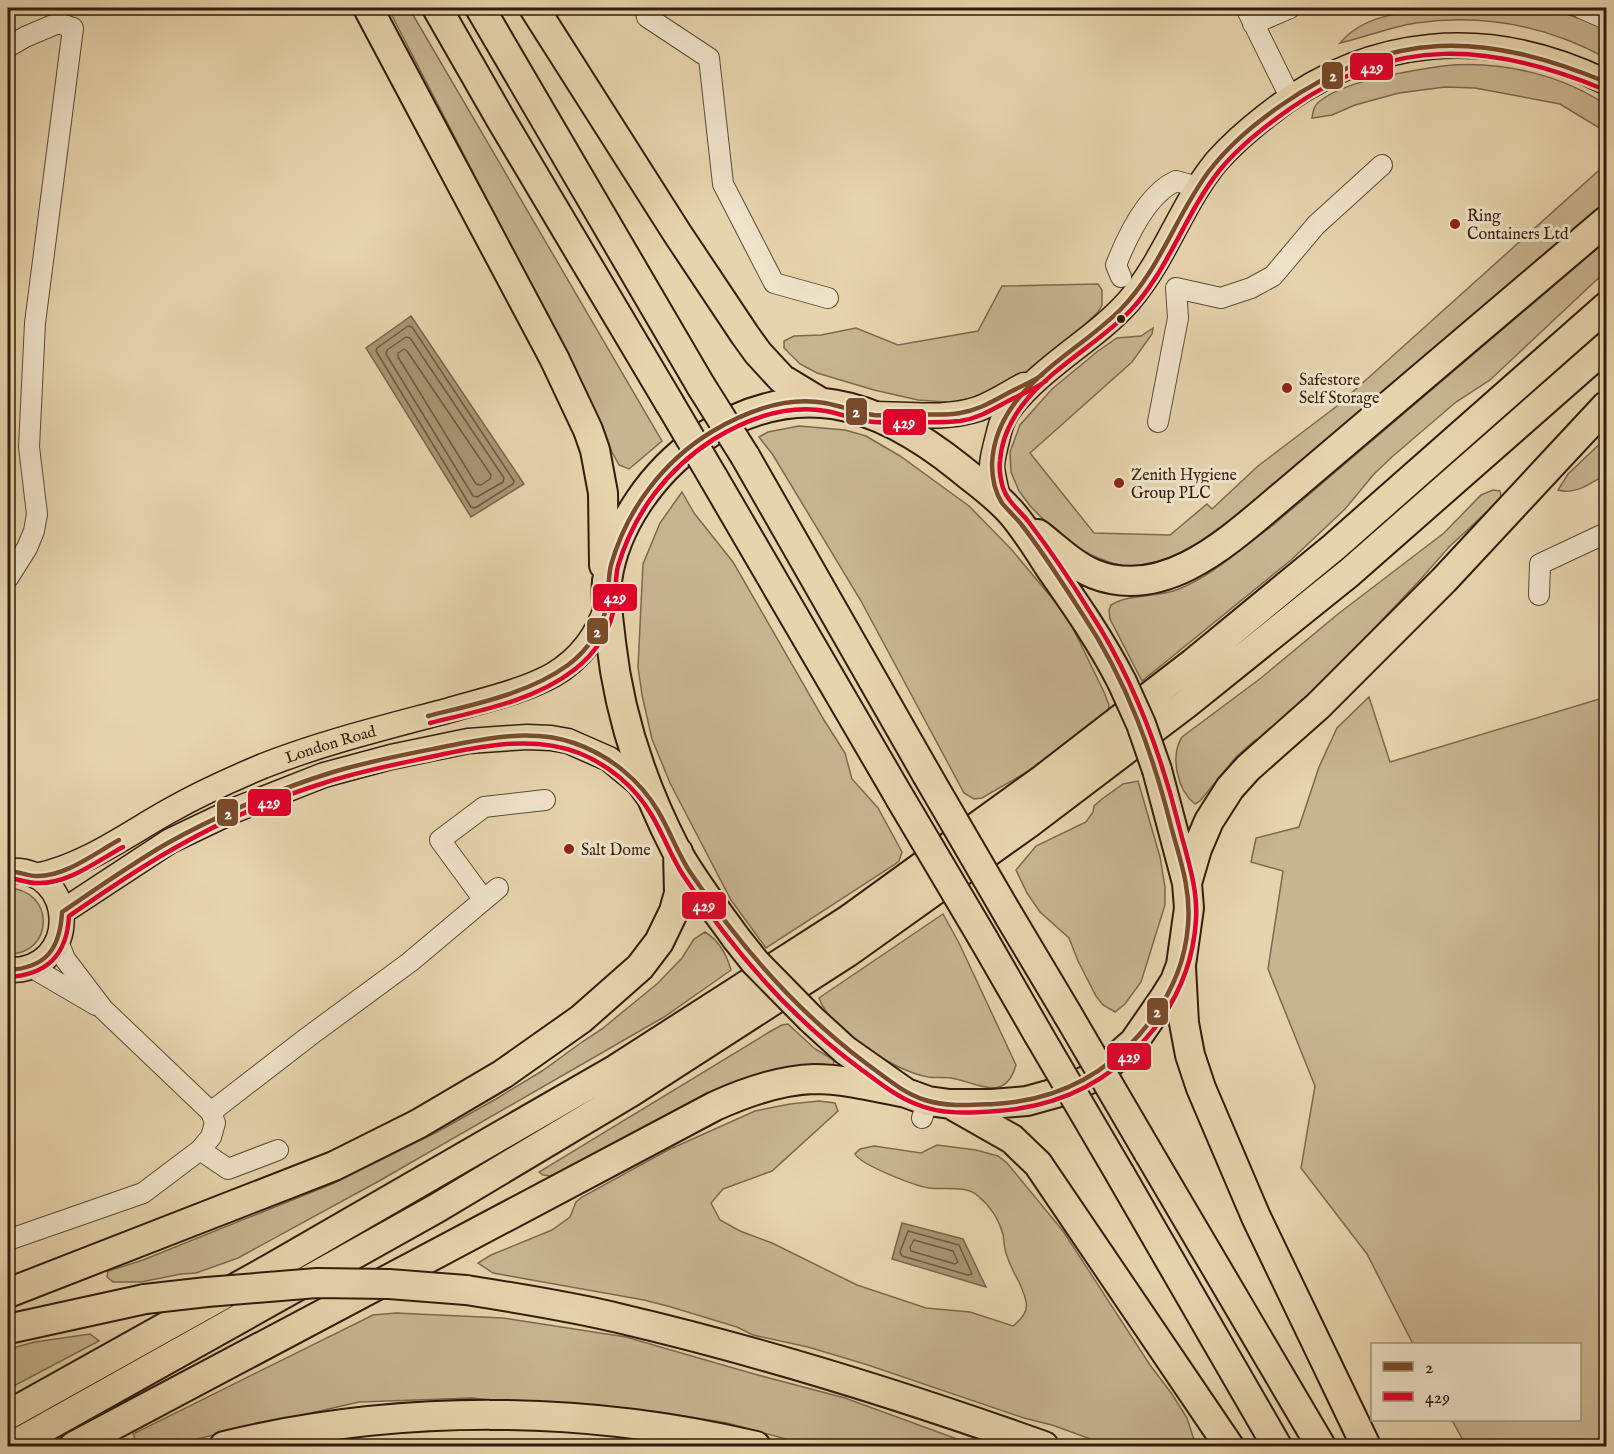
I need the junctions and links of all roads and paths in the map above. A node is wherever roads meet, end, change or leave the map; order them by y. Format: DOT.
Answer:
graph roads {
  1 [pos="368,8"];
  2 [pos="436,8"];
  3 [pos="480,8"];
  4 [pos="534,8"];
  5 [pos="645,8"];
  6 [pos="1290,8"];
  7 [pos="1581,8"];
  8 [pos="1250,16"];
  9 [pos="1606,19"];
  10 [pos="8,47"];
  11 [pos="1606,82"];
  12 [pos="1290,96"];
  13 [pos="1382,165"];
  14 [pos="1198,187"];
  15 [pos="1606,221"];
  16 [pos="1149,273"];
  17 [pos="1121,277"];
  18 [pos="1176,288"];
  19 [pos="828,298"];
  20 [pos="1606,307"];
  21 [pos="1606,347"];
  22 [pos="1037,378"];
  23 [pos="820,402"];
  24 [pos="1606,406"];
  25 [pos="871,414"];
  26 [pos="1158,422"];
  27 [pos="1006,507"];
  28 [pos="1606,533"];
  29 [pos="8,578"];
  30 [pos="607,593"];
  31 [pos="1539,595"];
  32 [pos="545,800"];
  33 [pos="657,810"];
  34 [pos="678,852"];
  35 [pos="8,871"];
  36 [pos="36,876"];
  37 [pos="1187,883"];
  38 [pos="62,912"];
  39 [pos="58,941"];
  40 [pos="1181,965"];
  41 [pos="19,969"];
  42 [pos="103,1009"];
  43 [pos="927,1104"];
  44 [pos="212,1112"];
  45 [pos="200,1150"];
  46 [pos="278,1150"];
  47 [pos="8,1239"];
  48 [pos="8,1293"];
  49 [pos="8,1329"];
  50 [pos="8,1415"];
  51 [pos="12,1446"];
  52 [pos="74,1446"];
  53 [pos="224,1446"];
  54 [pos="756,1446"];
  55 [pos="1044,1446"];
  56 [pos="1229,1446"];
  57 [pos="1277,1446"];
  58 [pos="1321,1446"];
  59 [pos="1366,1446"];
  1 -- 30 [label="highway"];
  2 -- 57 [label="highway, bridge"];
  3 -- 58 [label="highway, bridge"];
  4 -- 23 [label="highway"];
  5 -- 19 [label="street"];
  6 -- 8 [label="street"];
  7 -- 9 [label="street"];
  8 -- 12 [label="street"];
  10 -- 29 [label="street"];
  11 -- 12 [label="main road"];
  12 -- 14 [label="main road"];
  13 -- 18 [label="street"];
  14 -- 16 [label="main road"];
  14 -- 17 [label="street"];
  15 -- 27 [label="highway"];
  16 -- 18 [label="street"];
  16 -- 22 [label="main road"];
  18 -- 26 [label="street"];
  20 -- 50 [label="highway"];
  21 -- 51 [label="highway"];
  22 -- 25 [label="main road"];
  22 -- 27 [label="main road"];
  23 -- 25 [label="highway"];
  23 -- 30 [label="highway"];
  24 -- 37 [label="highway"];
  25 -- 27 [label="highway"];
  27 -- 37 [label="highway, bridge"];
  28 -- 31 [label="street"];
  30 -- 33 [label="highway"];
  30 -- 36 [label="main road, London Road"];
  32 -- 44 [label="street"];
  33 -- 34 [label="highway"];
  33 -- 38 [label="main road, London Road"];
  34 -- 43 [label="highway, bridge"];
  34 -- 48 [label="highway"];
  35 -- 36 [label="main road"];
  36 -- 38 [label="main road"];
  37 -- 40 [label="highway"];
  38 -- 39 [label="main road"];
  39 -- 41 [label="main road"];
  39 -- 42 [label="street"];
  40 -- 43 [label="highway"];
  40 -- 59 [label="highway"];
  41 -- 42 [label="street"];
  42 -- 44 [label="street"];
  43 -- 52 [label="highway"];
  43 -- 56 [label="highway"];
  44 -- 45 [label="street"];
  45 -- 46 [label="street"];
  45 -- 47 [label="street"];
  49 -- 55 [label="highway, bridge"];
  53 -- 54 [label="highway"];
}
